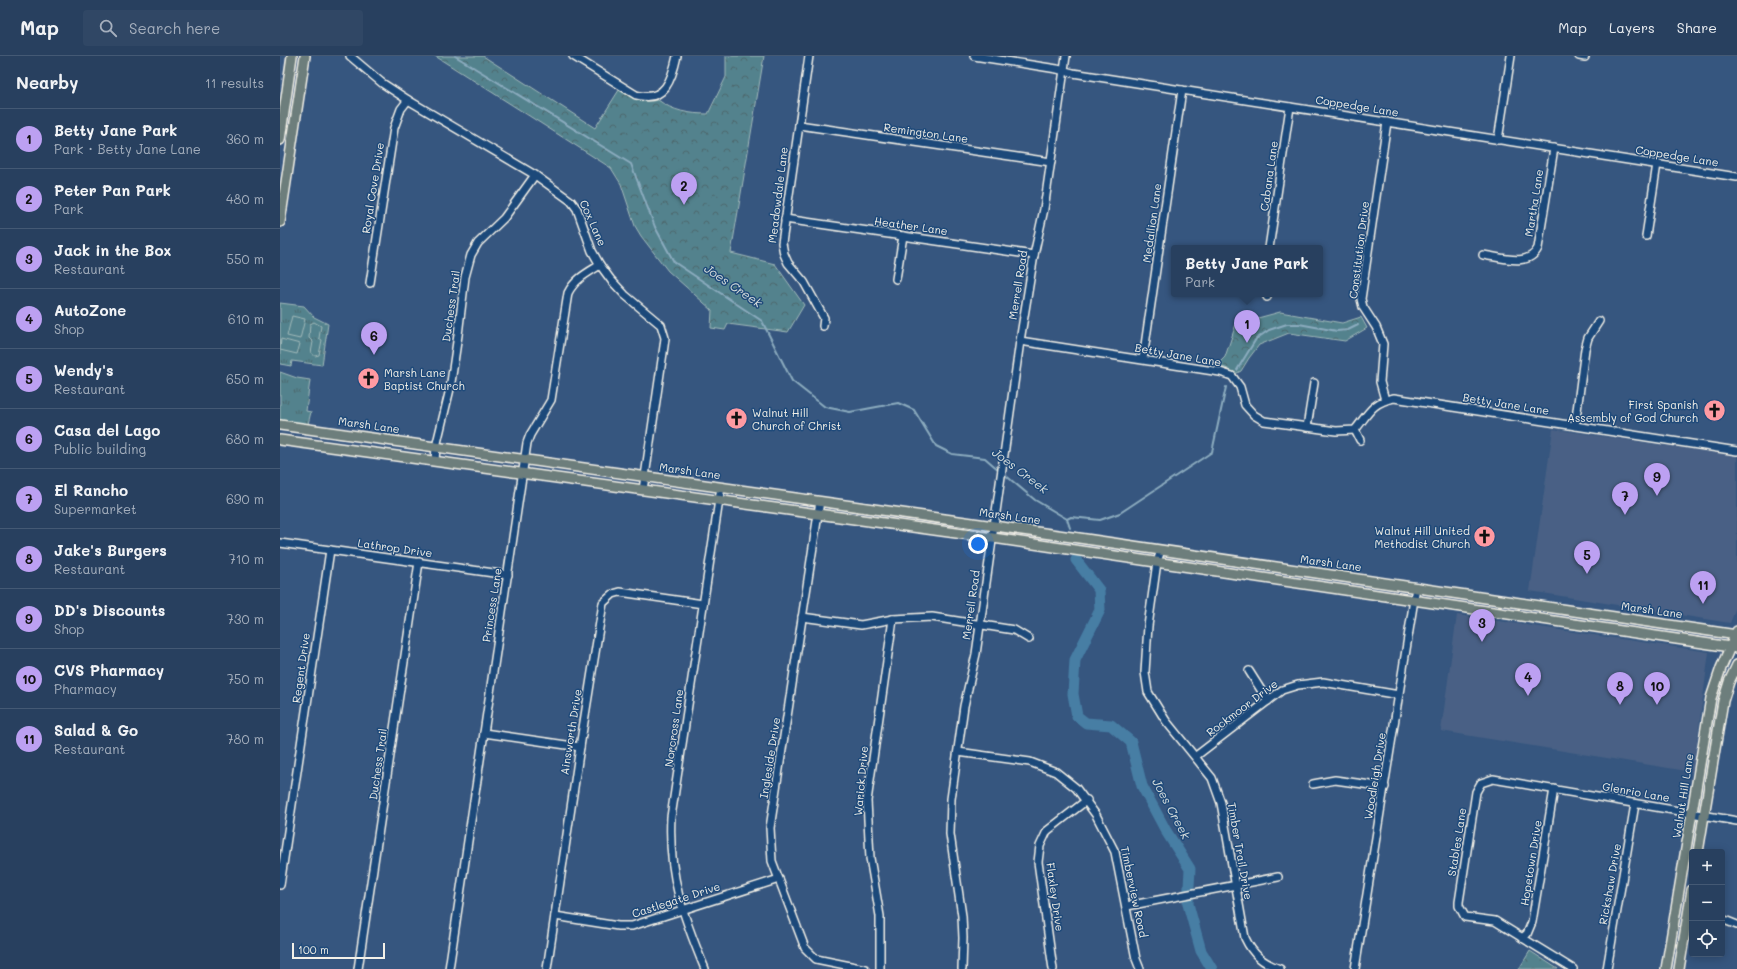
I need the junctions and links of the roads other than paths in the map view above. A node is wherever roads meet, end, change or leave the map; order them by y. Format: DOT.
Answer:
graph roads {
  1 [pos="292,56"];
  2 [pos="304,56"];
  3 [pos="350,56"];
  4 [pos="677,56"];
  5 [pos="809,56"];
  6 [pos="974,56"];
  7 [pos="1066,56"];
  8 [pos="1511,56"];
  9 [pos="578,57"];
  10 [pos="1064,71"];
  11 [pos="1182,90"];
  12 [pos="408,100"];
  13 [pos="1290,107"];
  14 [pos="283,118"];
  15 [pos="296,121"];
  16 [pos="1387,122"];
  17 [pos="798,125"];
  18 [pos="280,140"];
  19 [pos="1498,140"];
  20 [pos="1554,148"];
  21 [pos="1051,162"];
  22 [pos="1657,164"];
  23 [pos="535,174"];
  24 [pos="1737,176"];
  25 [pos="785,219"];
  26 [pos="280,222"];
  27 [pos="903,236"];
  28 [pos="1646,236"];
  29 [pos="1269,245"];
  30 [pos="1034,255"];
  31 [pos="1483,255"];
  32 [pos="600,265"];
  33 [pos="896,279"];
  34 [pos="370,284"];
  35 [pos="1599,320"];
  36 [pos="823,326"];
  37 [pos="1020,341"];
  38 [pos="1143,359"];
  39 [pos="1314,383"];
  40 [pos="1385,400"];
  41 [pos="280,425"];
  42 [pos="1575,426"];
  43 [pos="1307,427"];
  44 [pos="1355,430"];
  45 [pos="378,439"];
  46 [pos="280,440"];
  47 [pos="1360,440"];
  48 [pos="436,447"];
  49 [pos="1737,451"];
  50 [pos="376,453"];
  51 [pos="525,460"];
  52 [pos="435,461"];
  53 [pos="523,473"];
  54 [pos="646,477"];
  55 [pos="721,487"];
  56 [pos="644,490"];
  57 [pos="719,500"];
  58 [pos="820,501"];
  59 [pos="818,514"];
  60 [pos="994,526"];
  61 [pos="992,538"];
  62 [pos="280,543"];
  63 [pos="330,550"];
  64 [pos="1161,550"];
  65 [pos="419,562"];
  66 [pos="1157,562"];
  67 [pos="1292,569"];
  68 [pos="508,575"];
  69 [pos="1290,582"];
  70 [pos="1416,587"];
  71 [pos="1414,600"];
  72 [pos="1526,603"];
  73 [pos="703,604"];
  74 [pos="1524,616"];
  75 [pos="1612,616"];
  76 [pos="802,617"];
  77 [pos="892,619"];
  78 [pos="980,625"];
  79 [pos="1609,629"];
  80 [pos="1736,633"];
  81 [pos="1029,639"];
  82 [pos="1734,648"];
  83 [pos="1737,665"];
  84 [pos="1249,671"];
  85 [pos="1399,694"];
  86 [pos="1268,701"];
  87 [pos="484,733"];
  88 [pos="1705,736"];
  89 [pos="1717,738"];
  90 [pos="580,747"];
  91 [pos="958,752"];
  92 [pos="1196,756"];
  93 [pos="1313,784"];
  94 [pos="1385,787"];
  95 [pos="1554,789"];
  96 [pos="1087,800"];
  97 [pos="1635,804"];
  98 [pos="1692,814"];
  99 [pos="1704,816"];
  100 [pos="1737,821"];
  101 [pos="1698,849"];
  102 [pos="1278,877"];
  103 [pos="779,879"];
  104 [pos="280,885"];
  105 [pos="1236,885"];
  106 [pos="1127,906"];
  107 [pos="683,910"];
  108 [pos="1676,911"];
  109 [pos="1689,913"];
  110 [pos="555,916"];
  111 [pos="1689,918"];
  112 [pos="1725,920"];
  113 [pos="1737,925"];
  114 [pos="1522,938"];
  115 [pos="358,969"];
  116 [pos="449,969"];
  117 [pos="547,969"];
  118 [pos="705,969"];
  119 [pos="865,969"];
  120 [pos="880,969"];
  121 [pos="962,969"];
  122 [pos="1053,969"];
  123 [pos="1140,969"];
  124 [pos="1280,969"];
  125 [pos="1355,969"];
  126 [pos="1574,969"];
  127 [pos="1607,969"];
  128 [pos="1666,969"];
  129 [pos="1679,969"];
  1 -- 14 [label="main road"];
  2 -- 15 [label="main road"];
  3 -- 12 [label="street, Cox Lane"];
  4 -- 9 [label="street"];
  5 -- 17 [label="street, Meadowdale Lane"];
  6 -- 10 [label="street, Coppedge Lane"];
  7 -- 10 [label="street, Merrell Road"];
  8 -- 19 [label="street"];
  10 -- 11 [label="street, Coppedge Lane"];
  10 -- 21 [label="street, Merrell Road"];
  11 -- 13 [label="street, Coppedge Lane"];
  11 -- 38 [label="street, Medallion Lane"];
  12 -- 23 [label="street, Cox Lane"];
  12 -- 34 [label="street, Royal Cove Drive"];
  13 -- 16 [label="street, Coppedge Lane"];
  13 -- 29 [label="street, Cabana Lane"];
  14 -- 15 [label="main road"];
  14 -- 18 [label="main road"];
  15 -- 26 [label="main road"];
  16 -- 19 [label="street, Coppedge Lane"];
  16 -- 40 [label="street, Constitution Drive"];
  17 -- 21 [label="street, Remington Lane"];
  17 -- 25 [label="street, Meadowdale Lane"];
  19 -- 20 [label="street, Coppedge Lane"];
  20 -- 22 [label="street, Coppedge Lane"];
  20 -- 31 [label="street, Martha Lane"];
  21 -- 30 [label="street, Merrell Road"];
  22 -- 24 [label="street, Coppedge Lane"];
  22 -- 28 [label="street"];
  23 -- 32 [label="street, Cox Lane"];
  23 -- 48 [label="street, Duchess Trail"];
  25 -- 27 [label="street, Heather Lane"];
  25 -- 36 [label="street, Meadowdale Lane"];
  27 -- 30 [label="street, Heather Lane"];
  27 -- 33 [label="street"];
  30 -- 37 [label="street, Merrell Road"];
  32 -- 51 [label="street, Princess Lane"];
  32 -- 54 [label="street, Cox Lane"];
  35 -- 42 [label="street"];
  37 -- 38 [label="street, Betty Jane Lane"];
  37 -- 60 [label="street, Merrell Road"];
  38 -- 43 [label="street, Betty Jane Lane"];
  39 -- 43 [label="street"];
  40 -- 42 [label="street, Betty Jane Lane"];
  40 -- 44 [label="street"];
  41 -- 45 [label="main road, Marsh Lane"];
  42 -- 49 [label="street, Betty Jane Lane"];
  43 -- 44 [label="street, Betty Jane Lane"];
  44 -- 47 [label="street"];
  45 -- 48 [label="main road, Marsh Lane"];
  45 -- 50 [label="main road"];
  46 -- 50 [label="main road"];
  48 -- 51 [label="main road, Marsh Lane"];
  48 -- 52 [label="street, Duchess Trail"];
  50 -- 52 [label="main road"];
  51 -- 53 [label="street, Princess Lane"];
  51 -- 54 [label="main road, Marsh Lane"];
  52 -- 53 [label="main road"];
  53 -- 56 [label="main road"];
  53 -- 68 [label="street, Princess Lane"];
  54 -- 55 [label="main road, Marsh Lane"];
  54 -- 56 [label="street, Cox Lane"];
  55 -- 57 [label="street, Norcross Lane"];
  55 -- 58 [label="main road, Marsh Lane"];
  56 -- 57 [label="main road"];
  57 -- 59 [label="main road"];
  57 -- 73 [label="street, Norcross Lane"];
  58 -- 59 [label="street, Ingleside Drive"];
  58 -- 60 [label="main road, Marsh Lane"];
  59 -- 61 [label="main road"];
  59 -- 76 [label="street, Ingleside Drive"];
  60 -- 61 [label="street, Merrell Road"];
  60 -- 64 [label="main road, Marsh Lane"];
  61 -- 66 [label="main road"];
  61 -- 78 [label="street, Merrell Road"];
  62 -- 63 [label="street, Lathrop Drive"];
  63 -- 65 [label="street, Lathrop Drive"];
  63 -- 104 [label="street, Regent Drive"];
  64 -- 66 [label="street, Timber Trail Drive"];
  64 -- 67 [label="main road, Marsh Lane"];
  65 -- 68 [label="street, Lathrop Drive"];
  65 -- 115 [label="street, Duchess Trail"];
  66 -- 69 [label="main road"];
  66 -- 92 [label="street, Timber Trail Drive"];
  67 -- 69 [label="main road"];
  67 -- 70 [label="main road, Marsh Lane"];
  68 -- 87 [label="street, Princess Lane"];
  69 -- 71 [label="main road"];
  70 -- 71 [label="street, Woodleigh Drive"];
  70 -- 72 [label="main road, Marsh Lane"];
  71 -- 74 [label="main road"];
  71 -- 85 [label="street, Woodleigh Drive"];
  72 -- 74 [label="main road"];
  72 -- 75 [label="main road, Marsh Lane"];
  73 -- 90 [label="street, Ainsworth Drive"];
  73 -- 107 [label="street, Norcross Lane"];
  74 -- 79 [label="main road"];
  75 -- 79 [label="main road"];
  75 -- 80 [label="main road, Marsh Lane"];
  76 -- 77 [label="street"];
  76 -- 103 [label="street, Ingleside Drive"];
  77 -- 78 [label="street"];
  77 -- 120 [label="street, Warick Drive"];
  78 -- 81 [label="street"];
  78 -- 91 [label="street, Merrell Road"];
  79 -- 82 [label="main road"];
  80 -- 82 [label="main road, Walnut Hill Lane"];
  82 -- 88 [label="main road, Walnut Hill Lane"];
  83 -- 89 [label="main road"];
  84 -- 86 [label="street"];
  85 -- 86 [label="street, Rockmoor Drive"];
  85 -- 94 [label="street, Woodleigh Drive"];
  86 -- 92 [label="street, Rockmoor Drive"];
  87 -- 90 [label="street"];
  87 -- 116 [label="street, Princess Lane"];
  88 -- 89 [label="main road"];
  88 -- 98 [label="main road, Walnut Hill Lane"];
  89 -- 99 [label="main road"];
  90 -- 110 [label="street, Ainsworth Drive"];
  91 -- 96 [label="street, Timberview Road"];
  91 -- 121 [label="street, Merrell Road"];
  92 -- 105 [label="street, Timber Trail Drive"];
  93 -- 94 [label="street"];
  94 -- 125 [label="street, Woodleigh Drive"];
  95 -- 97 [label="street, Glenrio Lane"];
  95 -- 114 [label="street, Hopetown Drive"];
  95 -- 114 [label="street, Stables Lane"];
  96 -- 106 [label="street, Timberview Road"];
  96 -- 122 [label="street, Flaxley Drive"];
  97 -- 98 [label="street, Glenrio Lane"];
  97 -- 127 [label="street, Rickshaw Drive"];
  98 -- 99 [label="street, Glenrio Lane"];
  98 -- 108 [label="main road, Walnut Hill Lane"];
  99 -- 100 [label="street, Glenrio Lane"];
  99 -- 101 [label="main road"];
  102 -- 105 [label="street"];
  103 -- 107 [label="street, Castlegate Drive"];
  103 -- 119 [label="street, Ingleside Drive"];
  105 -- 106 [label="street"];
  105 -- 124 [label="street, Timber Trail Drive"];
  106 -- 123 [label="street, Timberview Road"];
  107 -- 110 [label="street, Castlegate Drive"];
  107 -- 118 [label="street, Norcross Lane"];
  108 -- 109 [label="street"];
  108 -- 128 [label="main road, Walnut Hill Lane"];
  110 -- 117 [label="street, Ainsworth Drive"];
  111 -- 129 [label="main road"];
  112 -- 113 [label="street"];
  114 -- 126 [label="street, Stables Lane"];
}
